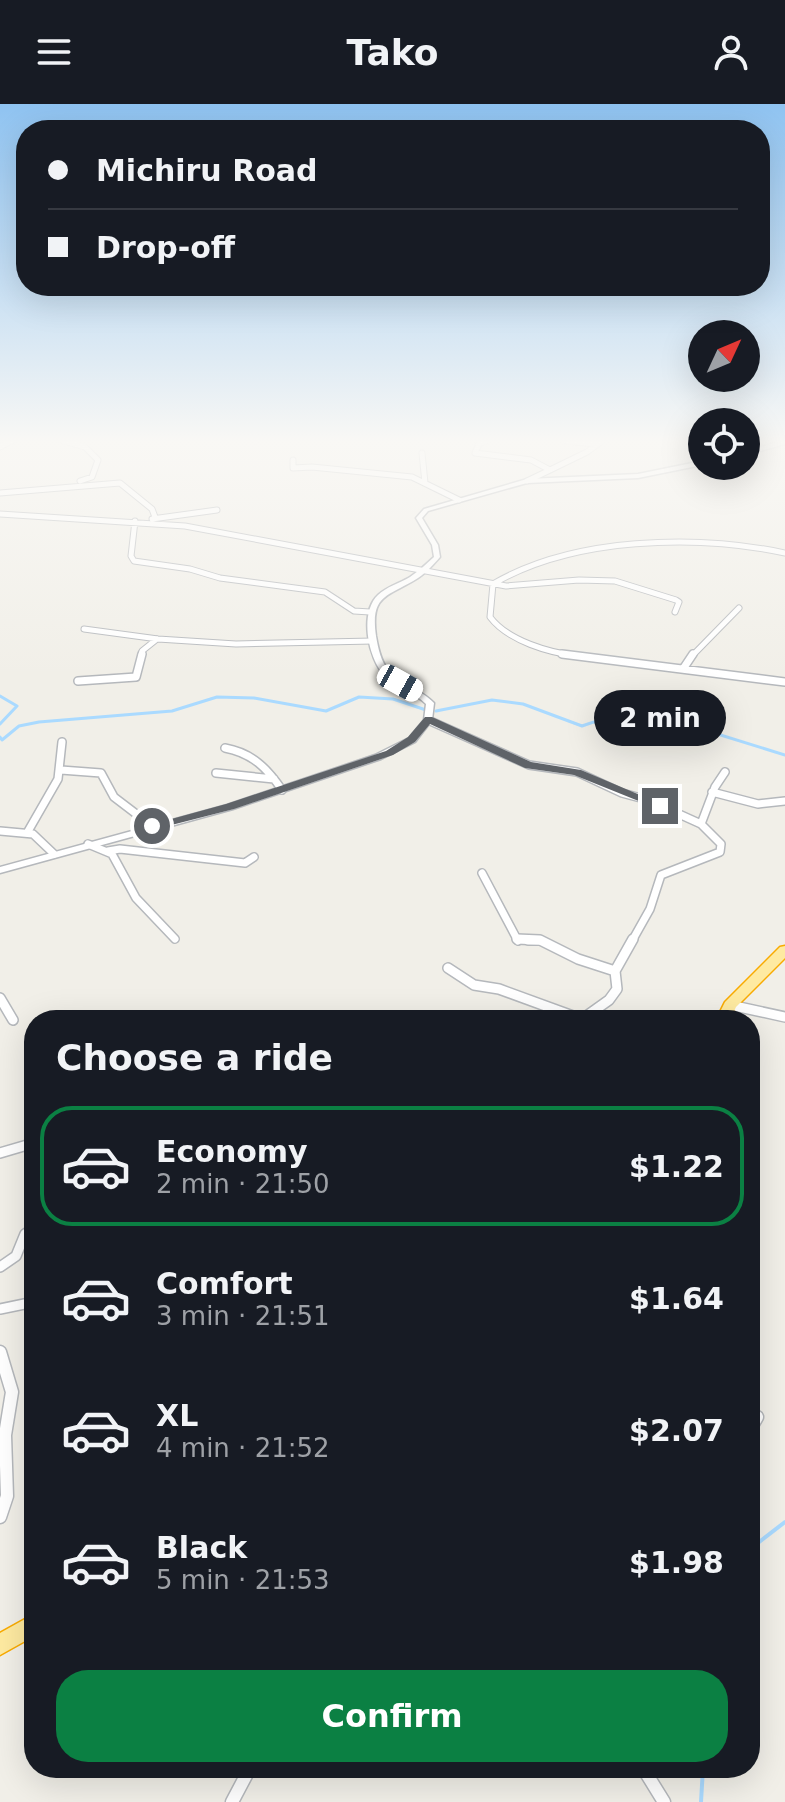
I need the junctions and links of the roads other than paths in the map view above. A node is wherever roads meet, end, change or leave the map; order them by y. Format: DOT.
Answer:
graph roads {
  1 [pos="82,518"];
  2 [pos="153,518"];
  3 [pos="421,518"];
  4 [pos="135,521"];
  5 [pos="148,521"];
  6 [pos="785,553"];
  7 [pos="425,569"];
  8 [pos="493,584"];
  9 [pos="739,608"];
  10 [pos="370,612"];
  11 [pos="675,612"];
  12 [pos="84,629"];
  13 [pos="158,639"];
  14 [pos="373,641"];
  15 [pos="683,669"];
  16 [pos="78,681"];
  17 [pos="785,682"];
  18 [pos="428,720"];
  19 [pos="62,742"];
  20 [pos="225,748"];
  21 [pos="61,770"];
  22 [pos="725,772"];
  23 [pos="216,773"];
  24 [pos="274,779"];
  25 [pos="282,790"];
  26 [pos="712,792"];
  27 [pos="785,801"];
  28 [pos="701,824"];
  29 [pos="152,826"];
  30 [pos="0,831"];
  31 [pos="27,833"];
  32 [pos="88,844"];
  33 [pos="108,851"];
  34 [pos="54,854"];
  35 [pos="254,857"];
  36 [pos="0,870"];
  37 [pos="482,873"];
  38 [pos="175,939"];
  39 [pos="785,950"];
  40 [pos="448,968"];
  41 [pos="615,971"];
  42 [pos="0,998"];
  43 [pos="730,1005"];
  44 [pos="555,1010"];
  45 [pos="594,1010"];
  46 [pos="728,1010"];
  47 [pos="753,1010"];
  48 [pos="760,1012"];
  49 [pos="785,1017"];
  50 [pos="13,1020"];
  51 [pos="24,1146"];
  52 [pos="0,1153"];
  53 [pos="24,1236"];
  54 [pos="0,1267"];
  55 [pos="24,1304"];
  56 [pos="0,1309"];
  57 [pos="0,1352"];
  58 [pos="2,1439"];
  59 [pos="0,1517"];
  60 [pos="24,1628"];
  61 [pos="2,1638"];
  62 [pos="245,1778"];
  63 [pos="649,1778"];
  64 [pos="232,1802"];
  65 [pos="664,1802"];
  1 -- 4 [label="street"];
  2 -- 5 [label="street"];
  3 -- 7 [label="street"];
  4 -- 5 [label="street"];
  4 -- 10 [label="street"];
  5 -- 7 [label="street"];
  6 -- 8 [label="street"];
  7 -- 8 [label="street"];
  7 -- 10 [label="street"];
  8 -- 11 [label="street"];
  8 -- 15 [label="street"];
  9 -- 15 [label="street"];
  10 -- 14 [label="street"];
  12 -- 13 [label="street"];
  13 -- 14 [label="street"];
  13 -- 16 [label="street"];
  14 -- 18 [label="street"];
  15 -- 17 [label="street"];
  18 -- 25 [label="street"];
  18 -- 28 [label="street"];
  19 -- 21 [label="street"];
  20 -- 24 [label="street"];
  21 -- 29 [label="street"];
  21 -- 31 [label="street"];
  22 -- 26 [label="street"];
  23 -- 24 [label="street"];
  24 -- 25 [label="street"];
  25 -- 29 [label="street"];
  26 -- 27 [label="street"];
  26 -- 28 [label="street"];
  28 -- 41 [label="street"];
  29 -- 32 [label="street"];
  30 -- 31 [label="street"];
  31 -- 34 [label="street"];
  32 -- 33 [label="street"];
  32 -- 34 [label="street"];
  33 -- 35 [label="street"];
  33 -- 38 [label="street"];
  34 -- 36 [label="street"];
  37 -- 41 [label="street"];
  39 -- 43 [label="highway"];
  40 -- 44 [label="street"];
  41 -- 45 [label="street"];
  42 -- 50 [label="street"];
  43 -- 46 [label="highway"];
  43 -- 47 [label="street"];
  48 -- 49 [label="street"];
  51 -- 52 [label="street"];
  53 -- 54 [label="street"];
  55 -- 56 [label="street"];
  57 -- 58 [label="street"];
  58 -- 59 [label="street"];
  60 -- 61 [label="highway"];
  62 -- 64 [label="street"];
  63 -- 65 [label="street"];
}
